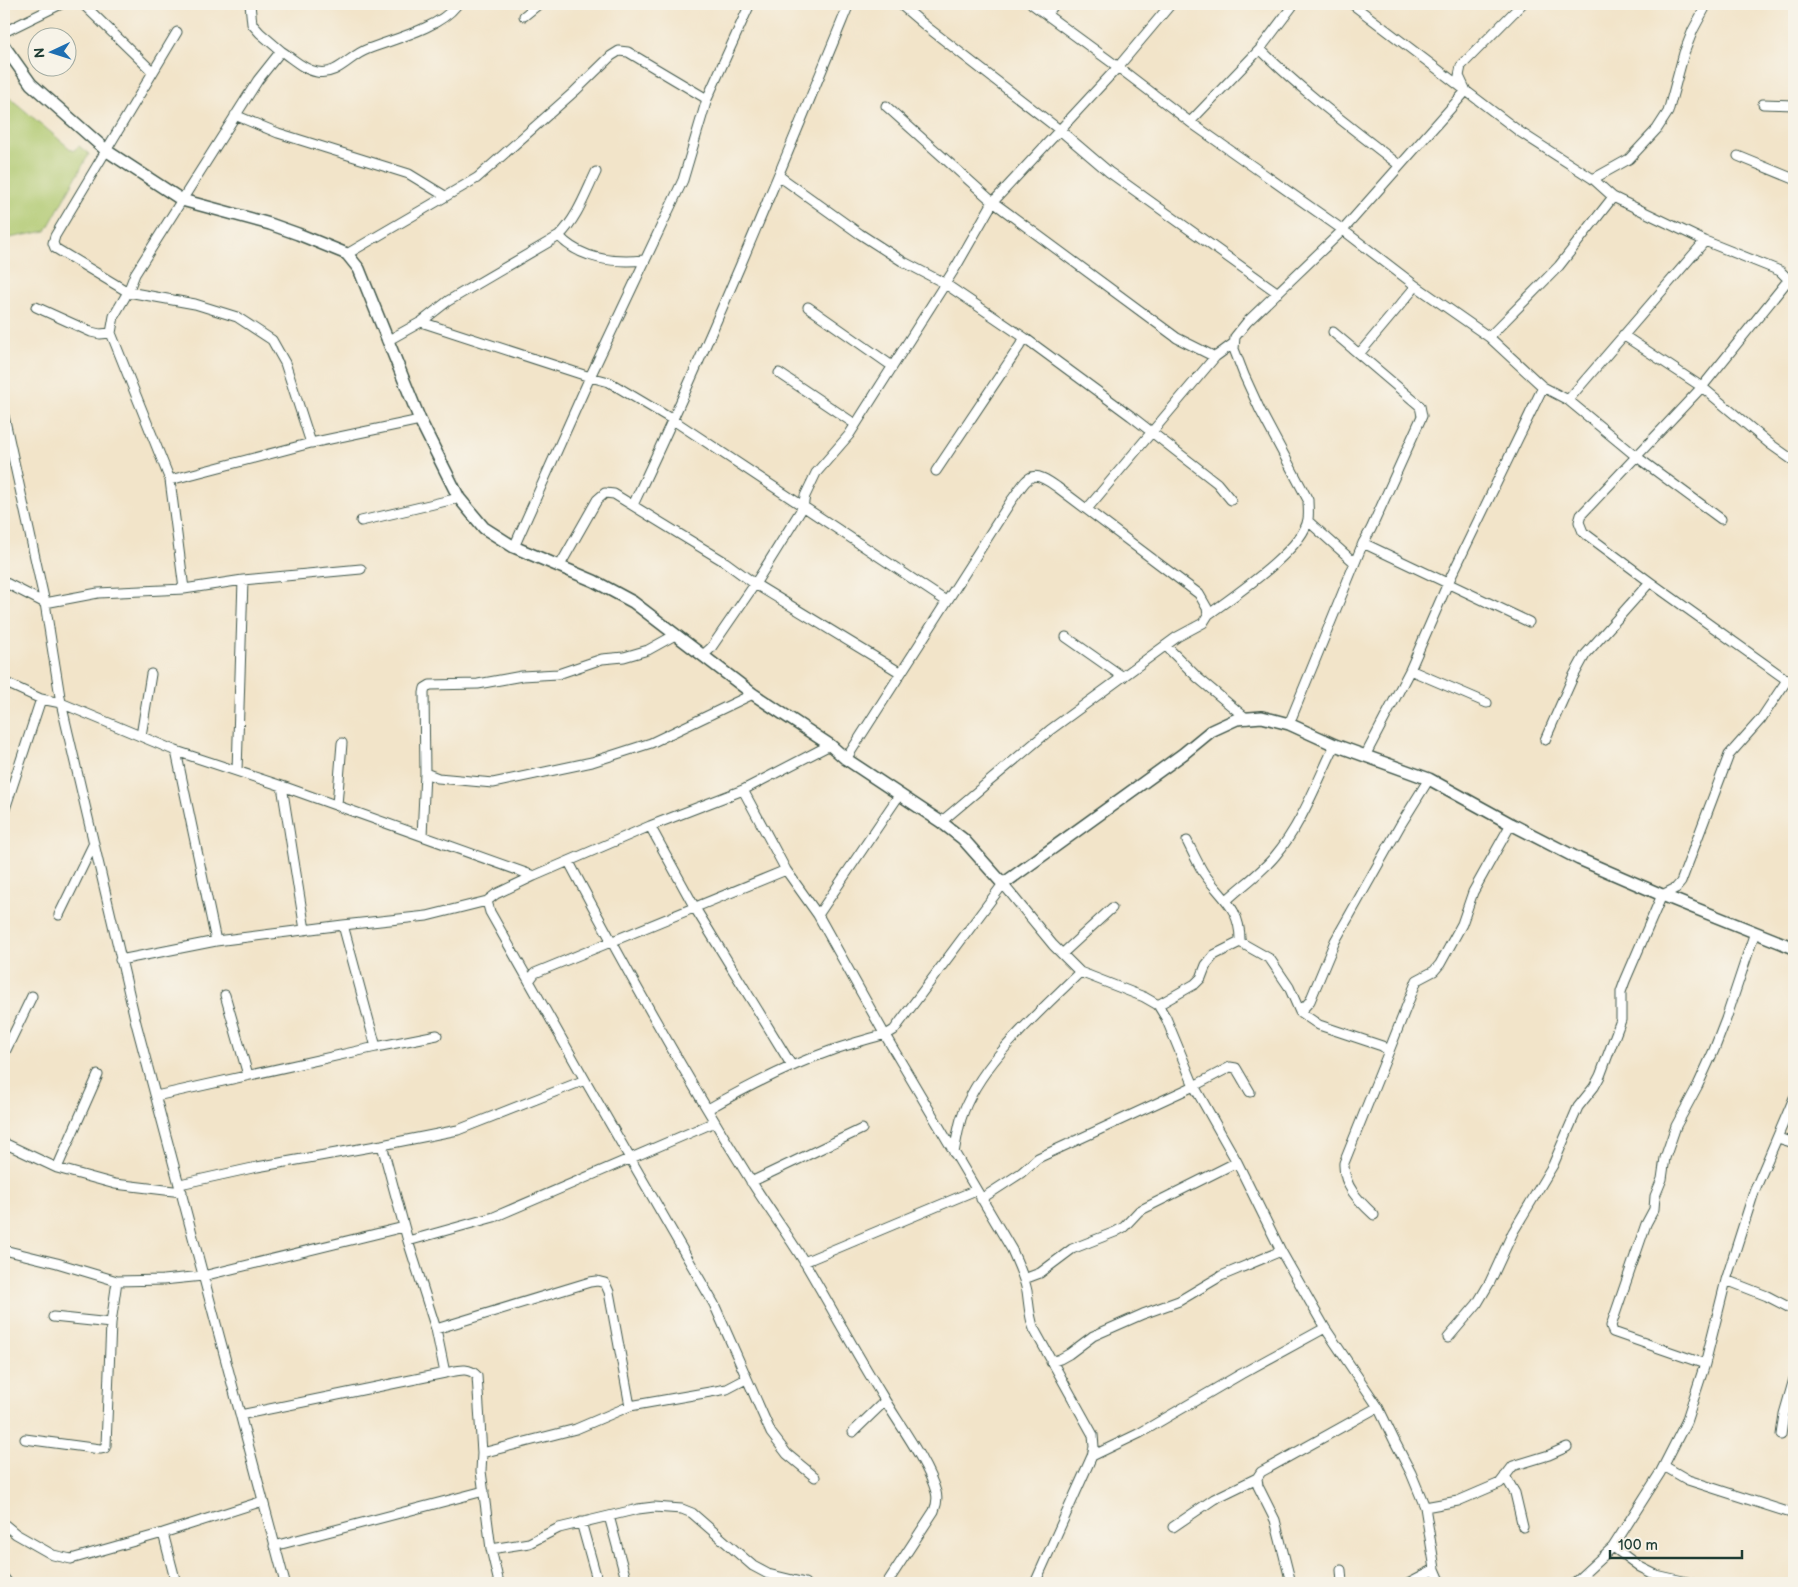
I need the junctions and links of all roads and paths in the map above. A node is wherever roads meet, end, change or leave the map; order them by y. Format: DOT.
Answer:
graph roads {
  1 [pos="61,4"];
  2 [pos="83,4"];
  3 [pos="250,4"];
  4 [pos="455,4"];
  5 [pos="539,4"];
  6 [pos="750,4"];
  7 [pos="849,4"];
  8 [pos="900,4"];
  9 [pos="1032,4"];
  10 [pos="1055,4"];
  11 [pos="1171,4"];
  12 [pos="1294,4"];
  13 [pos="1352,4"];
  14 [pos="1522,4"];
  15 [pos="1707,4"];
  16 [pos="1047,14"];
  17 [pos="524,16"];
  18 [pos="4,32"];
  19 [pos="177,32"];
  20 [pos="4,46"];
  21 [pos="1260,49"];
  22 [pos="281,51"];
  23 [pos="1118,66"];
  24 [pos="153,72"];
  25 [pos="1466,91"];
  26 [pos="707,99"];
  27 [pos="1763,104"];
  28 [pos="1794,105"];
  29 [pos="886,106"];
  30 [pos="235,115"];
  31 [pos="1190,122"];
  32 [pos="1061,131"];
  33 [pos="107,150"];
  34 [pos="1738,156"];
  35 [pos="1399,166"];
  36 [pos="596,172"];
  37 [pos="779,176"];
  38 [pos="1794,179"];
  39 [pos="1593,180"];
  40 [pos="445,196"];
  41 [pos="1613,197"];
  42 [pos="182,200"];
  43 [pos="994,202"];
  44 [pos="1343,230"];
  45 [pos="559,236"];
  46 [pos="1705,241"];
  47 [pos="347,254"];
  48 [pos="644,260"];
  49 [pos="1793,280"];
  50 [pos="944,283"];
  51 [pos="1416,286"];
  52 [pos="128,292"];
  53 [pos="1278,292"];
  54 [pos="36,307"];
  55 [pos="808,307"];
  56 [pos="421,322"];
  57 [pos="1333,332"];
  58 [pos="111,333"];
  59 [pos="1623,335"];
  60 [pos="1489,337"];
  61 [pos="1025,338"];
  62 [pos="387,341"];
  63 [pos="1234,343"];
  64 [pos="1359,354"];
  65 [pos="1216,357"];
  66 [pos="892,366"];
  67 [pos="779,373"];
  68 [pos="590,377"];
  69 [pos="1543,387"];
  70 [pos="1702,387"];
  71 [pos="1568,400"];
  72 [pos="4,416"];
  73 [pos="420,420"];
  74 [pos="673,420"];
  75 [pos="855,424"];
  76 [pos="5,426"];
  77 [pos="1153,433"];
  78 [pos="311,443"];
  79 [pos="1637,457"];
  80 [pos="1794,461"];
  81 [pos="936,470"];
  82 [pos="170,480"];
  83 [pos="460,498"];
  84 [pos="1231,500"];
  85 [pos="633,505"];
  86 [pos="802,507"];
  87 [pos="1087,509"];
  88 [pos="1721,519"];
  89 [pos="361,521"];
  90 [pos="1308,521"];
  91 [pos="1363,542"];
  92 [pos="514,547"];
  93 [pos="1355,563"];
  94 [pos="559,567"];
  95 [pos="361,569"];
  96 [pos="243,580"];
  97 [pos="4,582"];
  98 [pos="1650,582"];
  99 [pos="1448,583"];
  100 [pos="755,584"];
  101 [pos="184,589"];
  102 [pos="946,600"];
  103 [pos="45,603"];
  104 [pos="1208,616"];
  105 [pos="1529,622"];
  106 [pos="675,635"];
  107 [pos="1066,636"];
  108 [pos="1166,646"];
  109 [pos="703,655"];
  110 [pos="1410,670"];
  111 [pos="901,673"];
  112 [pos="151,674"];
  113 [pos="1123,677"];
  114 [pos="1790,681"];
  115 [pos="4,682"];
  116 [pos="753,694"];
  117 [pos="41,699"];
  118 [pos="61,703"];
  119 [pos="1487,703"];
  120 [pos="1248,719"];
  121 [pos="1289,724"];
  122 [pos="141,736"];
  123 [pos="1545,740"];
  124 [pos="342,742"];
  125 [pos="830,745"];
  126 [pos="1335,745"];
  127 [pos="176,751"];
  128 [pos="1365,756"];
  129 [pos="846,759"];
  130 [pos="237,771"];
  131 [pos="425,773"];
  132 [pos="1429,779"];
  133 [pos="282,786"];
  134 [pos="743,790"];
  135 [pos="900,794"];
  136 [pos="337,805"];
  137 [pos="4,812"];
  138 [pos="941,822"];
  139 [pos="1511,824"];
  140 [pos="650,826"];
  141 [pos="422,836"];
  142 [pos="1187,840"];
  143 [pos="94,843"];
  144 [pos="569,862"];
  145 [pos="786,870"];
  146 [pos="534,876"];
  147 [pos="1003,884"];
  148 [pos="1662,896"];
  149 [pos="1227,900"];
  150 [pos="487,901"];
  151 [pos="695,908"];
  152 [pos="1112,908"];
  153 [pos="59,915"];
  154 [pos="818,915"];
  155 [pos="343,925"];
  156 [pos="305,930"];
  157 [pos="1755,932"];
  158 [pos="216,941"];
  159 [pos="611,942"];
  160 [pos="1240,942"];
  161 [pos="1794,948"];
  162 [pos="1062,954"];
  163 [pos="120,960"];
  164 [pos="1080,972"];
  165 [pos="529,981"];
  166 [pos="225,995"];
  167 [pos="32,996"];
  168 [pos="1158,1005"];
  169 [pos="1300,1012"];
  170 [pos="885,1034"];
  171 [pos="437,1035"];
  172 [pos="376,1047"];
  173 [pos="1389,1051"];
  174 [pos="4,1054"];
  175 [pos="792,1066"];
  176 [pos="98,1075"];
  177 [pos="248,1075"];
  178 [pos="585,1080"];
  179 [pos="1194,1086"];
  180 [pos="1250,1092"];
  181 [pos="156,1096"];
  182 [pos="1794,1098"];
  183 [pos="708,1110"];
  184 [pos="716,1122"];
  185 [pos="862,1129"];
  186 [pos="1778,1138"];
  187 [pos="4,1143"];
  188 [pos="1794,1143"];
  189 [pos="382,1146"];
  190 [pos="954,1153"];
  191 [pos="630,1157"];
  192 [pos="1237,1162"];
  193 [pos="57,1168"];
  194 [pos="751,1182"];
  195 [pos="181,1188"];
  196 [pos="976,1190"];
  197 [pos="981,1199"];
  198 [pos="1374,1215"];
  199 [pos="404,1227"];
  200 [pos="408,1241"];
  201 [pos="4,1250"];
  202 [pos="1281,1251"];
  203 [pos="804,1262"];
  204 [pos="204,1276"];
  205 [pos="1024,1278"];
  206 [pos="1726,1280"];
  207 [pos="117,1281"];
  208 [pos="1794,1310"];
  209 [pos="53,1317"];
  210 [pos="111,1322"];
  211 [pos="1325,1328"];
  212 [pos="436,1329"];
  213 [pos="1448,1338"];
  214 [pos="1051,1362"];
  215 [pos="1705,1364"];
  216 [pos="445,1373"];
  217 [pos="746,1379"];
  218 [pos="1794,1379"];
  219 [pos="885,1401"];
  220 [pos="630,1406"];
  221 [pos="1378,1407"];
  222 [pos="240,1415"];
  223 [pos="853,1432"];
  224 [pos="1781,1435"];
  225 [pos="25,1439"];
  226 [pos="1567,1447"];
  227 [pos="482,1453"];
  228 [pos="1092,1456"];
  229 [pos="1664,1466"];
  230 [pos="1505,1476"];
  231 [pos="814,1477"];
  232 [pos="1257,1478"];
  233 [pos="484,1491"];
  234 [pos="263,1501"];
  235 [pos="1425,1507"];
  236 [pos="1794,1514"];
  237 [pos="609,1516"];
  238 [pos="581,1522"];
  239 [pos="4,1524"];
  240 [pos="1173,1527"];
  241 [pos="1524,1527"];
  242 [pos="163,1533"];
  243 [pos="274,1546"];
  244 [pos="1613,1547"];
  245 [pos="491,1549"];
  246 [pos="1435,1569"];
  247 [pos="1340,1570"];
  248 [pos="4,1578"];
  249 [pos="780,1581"];
  250 [pos="8,1583"];
  251 [pos="176,1583"];
  252 [pos="285,1583"];
  253 [pos="499,1583"];
  254 [pos="598,1583"];
  255 [pos="627,1583"];
  256 [pos="805,1583"];
  257 [pos="888,1583"];
  258 [pos="1035,1583"];
  259 [pos="1291,1583"];
  260 [pos="1342,1583"];
  261 [pos="1408,1583"];
  262 [pos="1441,1583"];
  263 [pos="1577,1583"];
  264 [pos="1692,1583"];
  1 -- 18 [label="street"];
  2 -- 24 [label="street"];
  3 -- 22 [label="street"];
  4 -- 22 [label="street"];
  5 -- 17 [label="street"];
  6 -- 26 [label="street"];
  7 -- 37 [label="street"];
  8 -- 32 [label="street"];
  9 -- 16 [label="street"];
  10 -- 16 [label="street"];
  11 -- 23 [label="street"];
  12 -- 21 [label="street"];
  13 -- 25 [label="street"];
  14 -- 25 [label="street"];
  15 -- 39 [label="street"];
  16 -- 23 [label="street"];
  19 -- 24 [label="street"];
  20 -- 33 [label="street"];
  21 -- 31 [label="street"];
  21 -- 35 [label="street"];
  22 -- 30 [label="street"];
  23 -- 31 [label="street"];
  23 -- 32 [label="street"];
  24 -- 33 [label="street"];
  25 -- 35 [label="street"];
  25 -- 39 [label="street"];
  26 -- 40 [label="street"];
  26 -- 48 [label="street"];
  27 -- 28 [label="street"];
  29 -- 43 [label="street"];
  30 -- 40 [label="street"];
  30 -- 42 [label="street"];
  31 -- 44 [label="street"];
  32 -- 43 [label="street"];
  32 -- 53 [label="street"];
  33 -- 42 [label="street"];
  33 -- 52 [label="street"];
  34 -- 38 [label="street"];
  35 -- 44 [label="street"];
  36 -- 45 [label="street"];
  37 -- 50 [label="street"];
  37 -- 74 [label="street"];
  39 -- 41 [label="street"];
  40 -- 47 [label="street"];
  41 -- 46 [label="street"];
  41 -- 60 [label="street"];
  42 -- 47 [label="street"];
  42 -- 52 [label="street"];
  43 -- 50 [label="street"];
  43 -- 65 [label="street"];
  44 -- 51 [label="street"];
  44 -- 53 [label="street"];
  45 -- 48 [label="street"];
  45 -- 56 [label="street"];
  46 -- 49 [label="street"];
  46 -- 59 [label="street"];
  47 -- 62 [label="street"];
  48 -- 68 [label="street"];
  49 -- 70 [label="street"];
  50 -- 61 [label="street"];
  50 -- 66 [label="street"];
  51 -- 60 [label="street"];
  51 -- 64 [label="street"];
  52 -- 58 [label="street"];
  52 -- 78 [label="street"];
  53 -- 63 [label="street"];
  54 -- 58 [label="street"];
  55 -- 66 [label="street"];
  56 -- 62 [label="street"];
  56 -- 68 [label="street"];
  57 -- 64 [label="street"];
  58 -- 82 [label="street"];
  59 -- 70 [label="street"];
  59 -- 71 [label="street"];
  60 -- 69 [label="street"];
  61 -- 77 [label="street"];
  61 -- 81 [label="street"];
  62 -- 73 [label="street"];
  63 -- 65 [label="street"];
  63 -- 90 [label="street"];
  64 -- 91 [label="street"];
  65 -- 77 [label="street"];
  66 -- 75 [label="street"];
  67 -- 75 [label="street"];
  68 -- 74 [label="street"];
  68 -- 92 [label="street"];
  69 -- 71 [label="street"];
  69 -- 99 [label="street"];
  70 -- 79 [label="street"];
  70 -- 80 [label="street"];
  71 -- 79 [label="street"];
  72 -- 76 [label="street"];
  73 -- 78 [label="street"];
  73 -- 83 [label="street"];
  74 -- 85 [label="street"];
  74 -- 86 [label="street"];
  75 -- 86 [label="street"];
  76 -- 103 [label="street"];
  77 -- 84 [label="street"];
  77 -- 87 [label="street"];
  78 -- 82 [label="street"];
  79 -- 88 [label="street"];
  79 -- 98 [label="street"];
  82 -- 101 [label="street"];
  83 -- 89 [label="street"];
  83 -- 92 [label="street"];
  85 -- 94 [label="street"];
  85 -- 100 [label="street"];
  86 -- 100 [label="street"];
  86 -- 102 [label="street"];
  87 -- 102 [label="street"];
  87 -- 104 [label="street"];
  90 -- 93 [label="street"];
  90 -- 104 [label="street"];
  91 -- 93 [label="street"];
  91 -- 99 [label="street"];
  92 -- 94 [label="street"];
  93 -- 121 [label="street"];
  94 -- 106 [label="street"];
  95 -- 96 [label="street"];
  96 -- 101 [label="street"];
  96 -- 130 [label="street"];
  97 -- 103 [label="street"];
  98 -- 114 [label="street"];
  98 -- 123 [label="street"];
  99 -- 105 [label="street"];
  99 -- 110 [label="street"];
  100 -- 109 [label="street"];
  100 -- 111 [label="street"];
  101 -- 103 [label="street"];
  102 -- 111 [label="street"];
  103 -- 118 [label="street"];
  104 -- 108 [label="street"];
  106 -- 109 [label="street"];
  106 -- 131 [label="street"];
  107 -- 113 [label="street"];
  108 -- 113 [label="street"];
  108 -- 120 [label="street"];
  109 -- 116 [label="street"];
  110 -- 119 [label="street"];
  110 -- 128 [label="street"];
  111 -- 129 [label="street"];
  112 -- 122 [label="street"];
  113 -- 138 [label="street"];
  114 -- 148 [label="street"];
  115 -- 117 [label="street"];
  116 -- 125 [label="street"];
  116 -- 131 [label="street"];
  117 -- 118 [label="street"];
  117 -- 137 [label="street"];
  118 -- 122 [label="street"];
  118 -- 143 [label="street"];
  120 -- 121 [label="street"];
  120 -- 147 [label="street"];
  121 -- 126 [label="street"];
  122 -- 127 [label="street"];
  124 -- 136 [label="street"];
  125 -- 129 [label="street"];
  125 -- 134 [label="street"];
  126 -- 128 [label="street"];
  126 -- 149 [label="street"];
  127 -- 130 [label="street"];
  127 -- 158 [label="street"];
  128 -- 132 [label="street"];
  129 -- 135 [label="street"];
  130 -- 133 [label="street"];
  131 -- 141 [label="street"];
  132 -- 139 [label="street"];
  132 -- 169 [label="street"];
  133 -- 136 [label="street"];
  133 -- 156 [label="street"];
  134 -- 140 [label="street"];
  134 -- 145 [label="street"];
  135 -- 138 [label="street"];
  135 -- 154 [label="street"];
  136 -- 141 [label="street"];
  138 -- 147 [label="street"];
  139 -- 148 [label="street"];
  139 -- 173 [label="street"];
  140 -- 144 [label="street"];
  140 -- 151 [label="street"];
  141 -- 146 [label="street"];
  142 -- 149 [label="street"];
  143 -- 153 [label="street"];
  143 -- 163 [label="street"];
  144 -- 146 [label="street"];
  144 -- 159 [label="street"];
  145 -- 151 [label="street"];
  145 -- 154 [label="street"];
  146 -- 150 [label="street"];
  147 -- 162 [label="street"];
  147 -- 170 [label="street"];
  148 -- 157 [label="street"];
  148 -- 213 [label="street"];
  149 -- 160 [label="street"];
  150 -- 155 [label="street"];
  150 -- 165 [label="street"];
  151 -- 159 [label="street"];
  151 -- 175 [label="street"];
  152 -- 162 [label="street"];
  154 -- 170 [label="street"];
  155 -- 156 [label="street"];
  155 -- 172 [label="street"];
  156 -- 158 [label="street"];
  157 -- 161 [label="street"];
  157 -- 215 [label="street"];
  158 -- 163 [label="street"];
  159 -- 165 [label="street"];
  159 -- 183 [label="street"];
  160 -- 168 [label="street"];
  160 -- 169 [label="street"];
  162 -- 164 [label="street"];
  163 -- 181 [label="street"];
  164 -- 168 [label="street"];
  164 -- 190 [label="street"];
  165 -- 178 [label="street"];
  166 -- 177 [label="street"];
  167 -- 174 [label="street"];
  168 -- 179 [label="street"];
  169 -- 173 [label="street"];
  170 -- 175 [label="street"];
  170 -- 190 [label="street"];
  171 -- 172 [label="street"];
  172 -- 177 [label="street"];
  173 -- 198 [label="street"];
  175 -- 183 [label="street"];
  176 -- 193 [label="street"];
  177 -- 181 [label="street"];
  178 -- 189 [label="street"];
  178 -- 191 [label="street"];
  179 -- 180 [label="street"];
  179 -- 192 [label="street"];
  179 -- 197 [label="street"];
  181 -- 195 [label="street"];
  182 -- 186 [label="street"];
  183 -- 184 [label="street"];
  184 -- 191 [label="street"];
  184 -- 194 [label="street"];
  185 -- 194 [label="street"];
  186 -- 188 [label="street"];
  186 -- 206 [label="street"];
  187 -- 193 [label="street"];
  189 -- 195 [label="street"];
  189 -- 199 [label="street"];
  190 -- 196 [label="street"];
  191 -- 200 [label="street"];
  191 -- 217 [label="street"];
  192 -- 202 [label="street"];
  192 -- 205 [label="street"];
  193 -- 195 [label="street"];
  194 -- 203 [label="street"];
  195 -- 204 [label="street"];
  196 -- 197 [label="street"];
  196 -- 203 [label="street"];
  197 -- 205 [label="street"];
  199 -- 200 [label="street"];
  199 -- 204 [label="street"];
  200 -- 212 [label="street"];
  201 -- 207 [label="street"];
  202 -- 211 [label="street"];
  202 -- 214 [label="street"];
  203 -- 219 [label="street"];
  204 -- 207 [label="street"];
  204 -- 222 [label="street"];
  205 -- 214 [label="street"];
  206 -- 208 [label="street"];
  206 -- 215 [label="street"];
  207 -- 210 [label="street"];
  209 -- 210 [label="street"];
  210 -- 225 [label="street"];
  211 -- 221 [label="street"];
  211 -- 228 [label="street"];
  212 -- 216 [label="street"];
  212 -- 220 [label="street"];
  214 -- 228 [label="street"];
  215 -- 229 [label="street"];
  216 -- 222 [label="street"];
  216 -- 227 [label="street"];
  217 -- 220 [label="street"];
  217 -- 231 [label="street"];
  218 -- 224 [label="street"];
  219 -- 223 [label="street"];
  219 -- 257 [label="street"];
  220 -- 227 [label="street"];
  221 -- 232 [label="street"];
  221 -- 235 [label="street"];
  222 -- 234 [label="street"];
  226 -- 230 [label="street"];
  227 -- 233 [label="street"];
  228 -- 258 [label="street"];
  229 -- 236 [label="street"];
  229 -- 244 [label="street"];
  230 -- 235 [label="street"];
  230 -- 241 [label="street"];
  232 -- 240 [label="street"];
  232 -- 259 [label="street"];
  233 -- 243 [label="street"];
  233 -- 245 [label="street"];
  234 -- 242 [label="street"];
  234 -- 243 [label="street"];
  235 -- 246 [label="street"];
  237 -- 238 [label="street"];
  237 -- 249 [label="street"];
  237 -- 255 [label="street"];
  238 -- 245 [label="street"];
  238 -- 254 [label="street"];
  239 -- 242 [label="street"];
  242 -- 251 [label="street"];
  243 -- 252 [label="street"];
  244 -- 263 [label="street"];
  244 -- 264 [label="street"];
  245 -- 253 [label="street"];
  246 -- 261 [label="street"];
  246 -- 262 [label="street"];
  247 -- 260 [label="street"];
  248 -- 250 [label="street"];
  249 -- 256 [label="street"];
}
